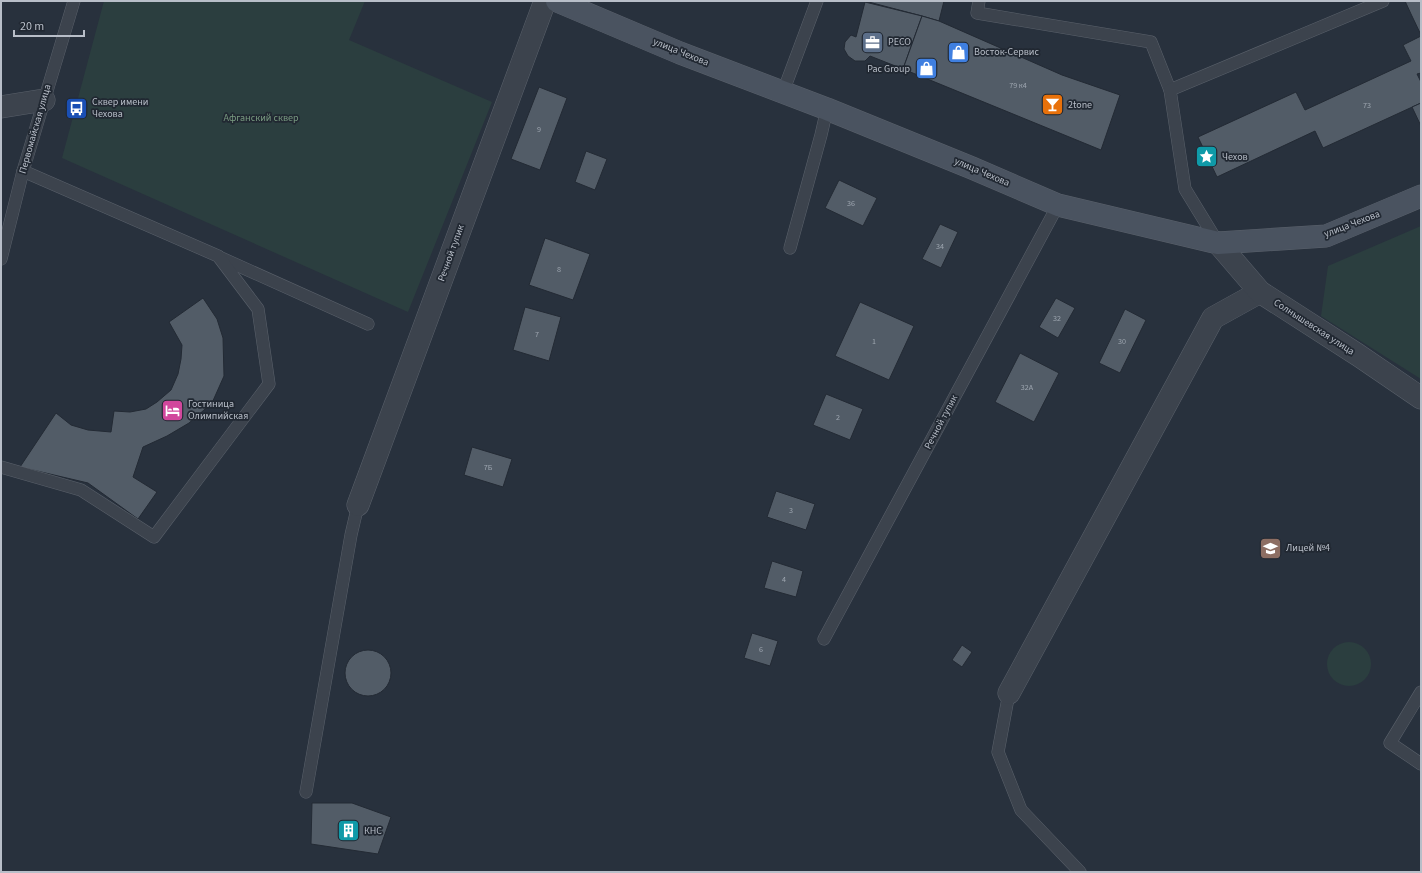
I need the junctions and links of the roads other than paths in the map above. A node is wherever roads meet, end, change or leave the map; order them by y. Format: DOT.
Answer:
graph roads {
  1 [pos="74,1"];
  2 [pos="545,1"];
  3 [pos="557,1"];
  4 [pos="817,1"];
  5 [pos="979,1"];
  6 [pos="1383,1"];
  7 [pos="1170,90"];
  8 [pos="783,92"];
  9 [pos="44,100"];
  10 [pos="1,107"];
  11 [pos="827,109"];
  12 [pos="23,171"];
  13 [pos="1421,196"];
  14 [pos="1058,205"];
  15 [pos="5,225"];
  16 [pos="1218,243"];
  17 [pos="790,248"];
  18 [pos="218,256"];
  19 [pos="1,259"];
  20 [pos="1260,292"];
  21 [pos="368,324"];
  22 [pos="1421,398"];
  23 [pos="1,467"];
  24 [pos="358,505"];
  25 [pos="824,639"];
  26 [pos="1421,692"];
  27 [pos="1009,693"];
  28 [pos="1421,764"];
  29 [pos="306,792"];
  30 [pos="1080,872"];
  1 -- 9 [label="lane, Первомайская улица"];
  2 -- 24 [label="street, Речной тупик"];
  3 -- 8 [label="main road, улица Чехова"];
  4 -- 8 [label="lane"];
  5 -- 7 [label="lane"];
  6 -- 7 [label="lane"];
  7 -- 16 [label="lane"];
  8 -- 11 [label="main road, улица Чехова"];
  9 -- 10 [label="street"];
  9 -- 12 [label="lane, Первомайская улица"];
  11 -- 14 [label="main road, улица Чехова"];
  11 -- 17 [label="lane"];
  12 -- 15 [label="lane, Первомайская улица"];
  12 -- 18 [label="lane"];
  13 -- 16 [label="main road, улица Чехова"];
  14 -- 16 [label="main road, улица Чехова"];
  14 -- 25 [label="lane, Речной тупик"];
  15 -- 19 [label="lane, Первомайская улица"];
  16 -- 20 [label="street, Солнышевская улица"];
  18 -- 21 [label="lane"];
  18 -- 23 [label="lane"];
  20 -- 22 [label="street, Солнышевская улица"];
  20 -- 27 [label="street"];
  24 -- 29 [label="lane"];
  26 -- 28 [label="lane"];
  27 -- 30 [label="lane"];
}
